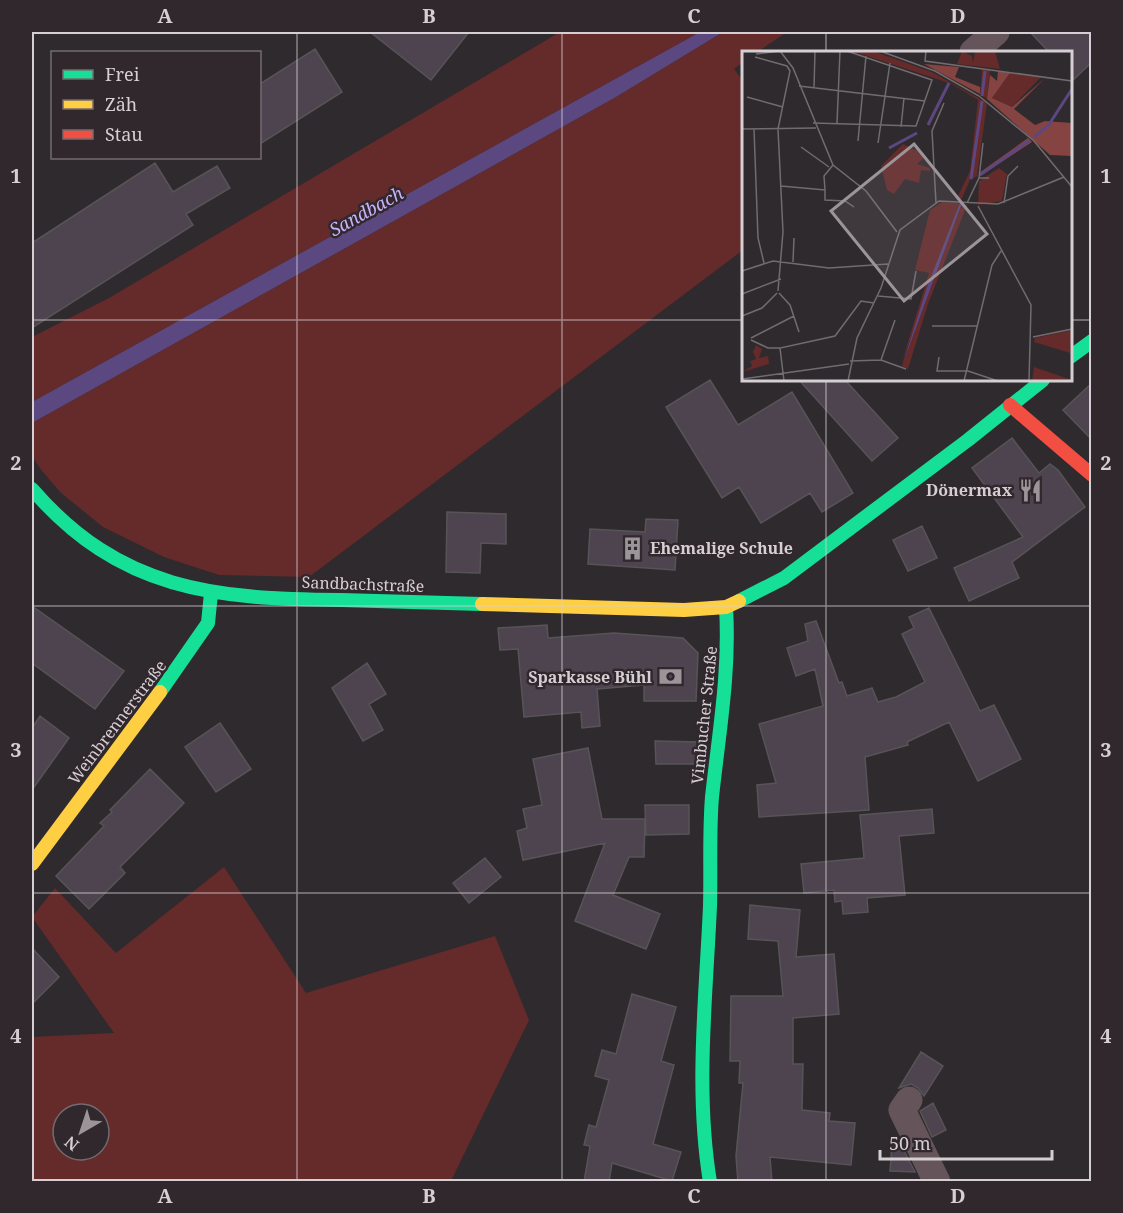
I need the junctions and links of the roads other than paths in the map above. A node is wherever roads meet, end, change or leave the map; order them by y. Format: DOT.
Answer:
graph roads {
  1 [pos="996,32"];
  2 [pos="974,51"];
  3 [pos="1092,340"];
  4 [pos="1072,356"];
  5 [pos="1042,381"];
  6 [pos="1010,405"];
  7 [pos="1092,475"];
  8 [pos="32,489"];
  9 [pos="211,593"];
  10 [pos="726,607"];
  11 [pos="32,864"];
  12 [pos="909,1100"];
  13 [pos="710,1182"];
  14 [pos="937,1182"];
  1 -- 2 [label="street"];
  3 -- 4 [label="street"];
  5 -- 6 [label="street"];
  6 -- 7 [label="street"];
  6 -- 10 [label="street"];
  8 -- 9 [label="street, Sandbachstraße"];
  9 -- 10 [label="street, Sandbachstraße"];
  9 -- 11 [label="street, Weinbrennerstraße"];
  10 -- 13 [label="street, Vimbucher Straße"];
  12 -- 14 [label="street"];
}
